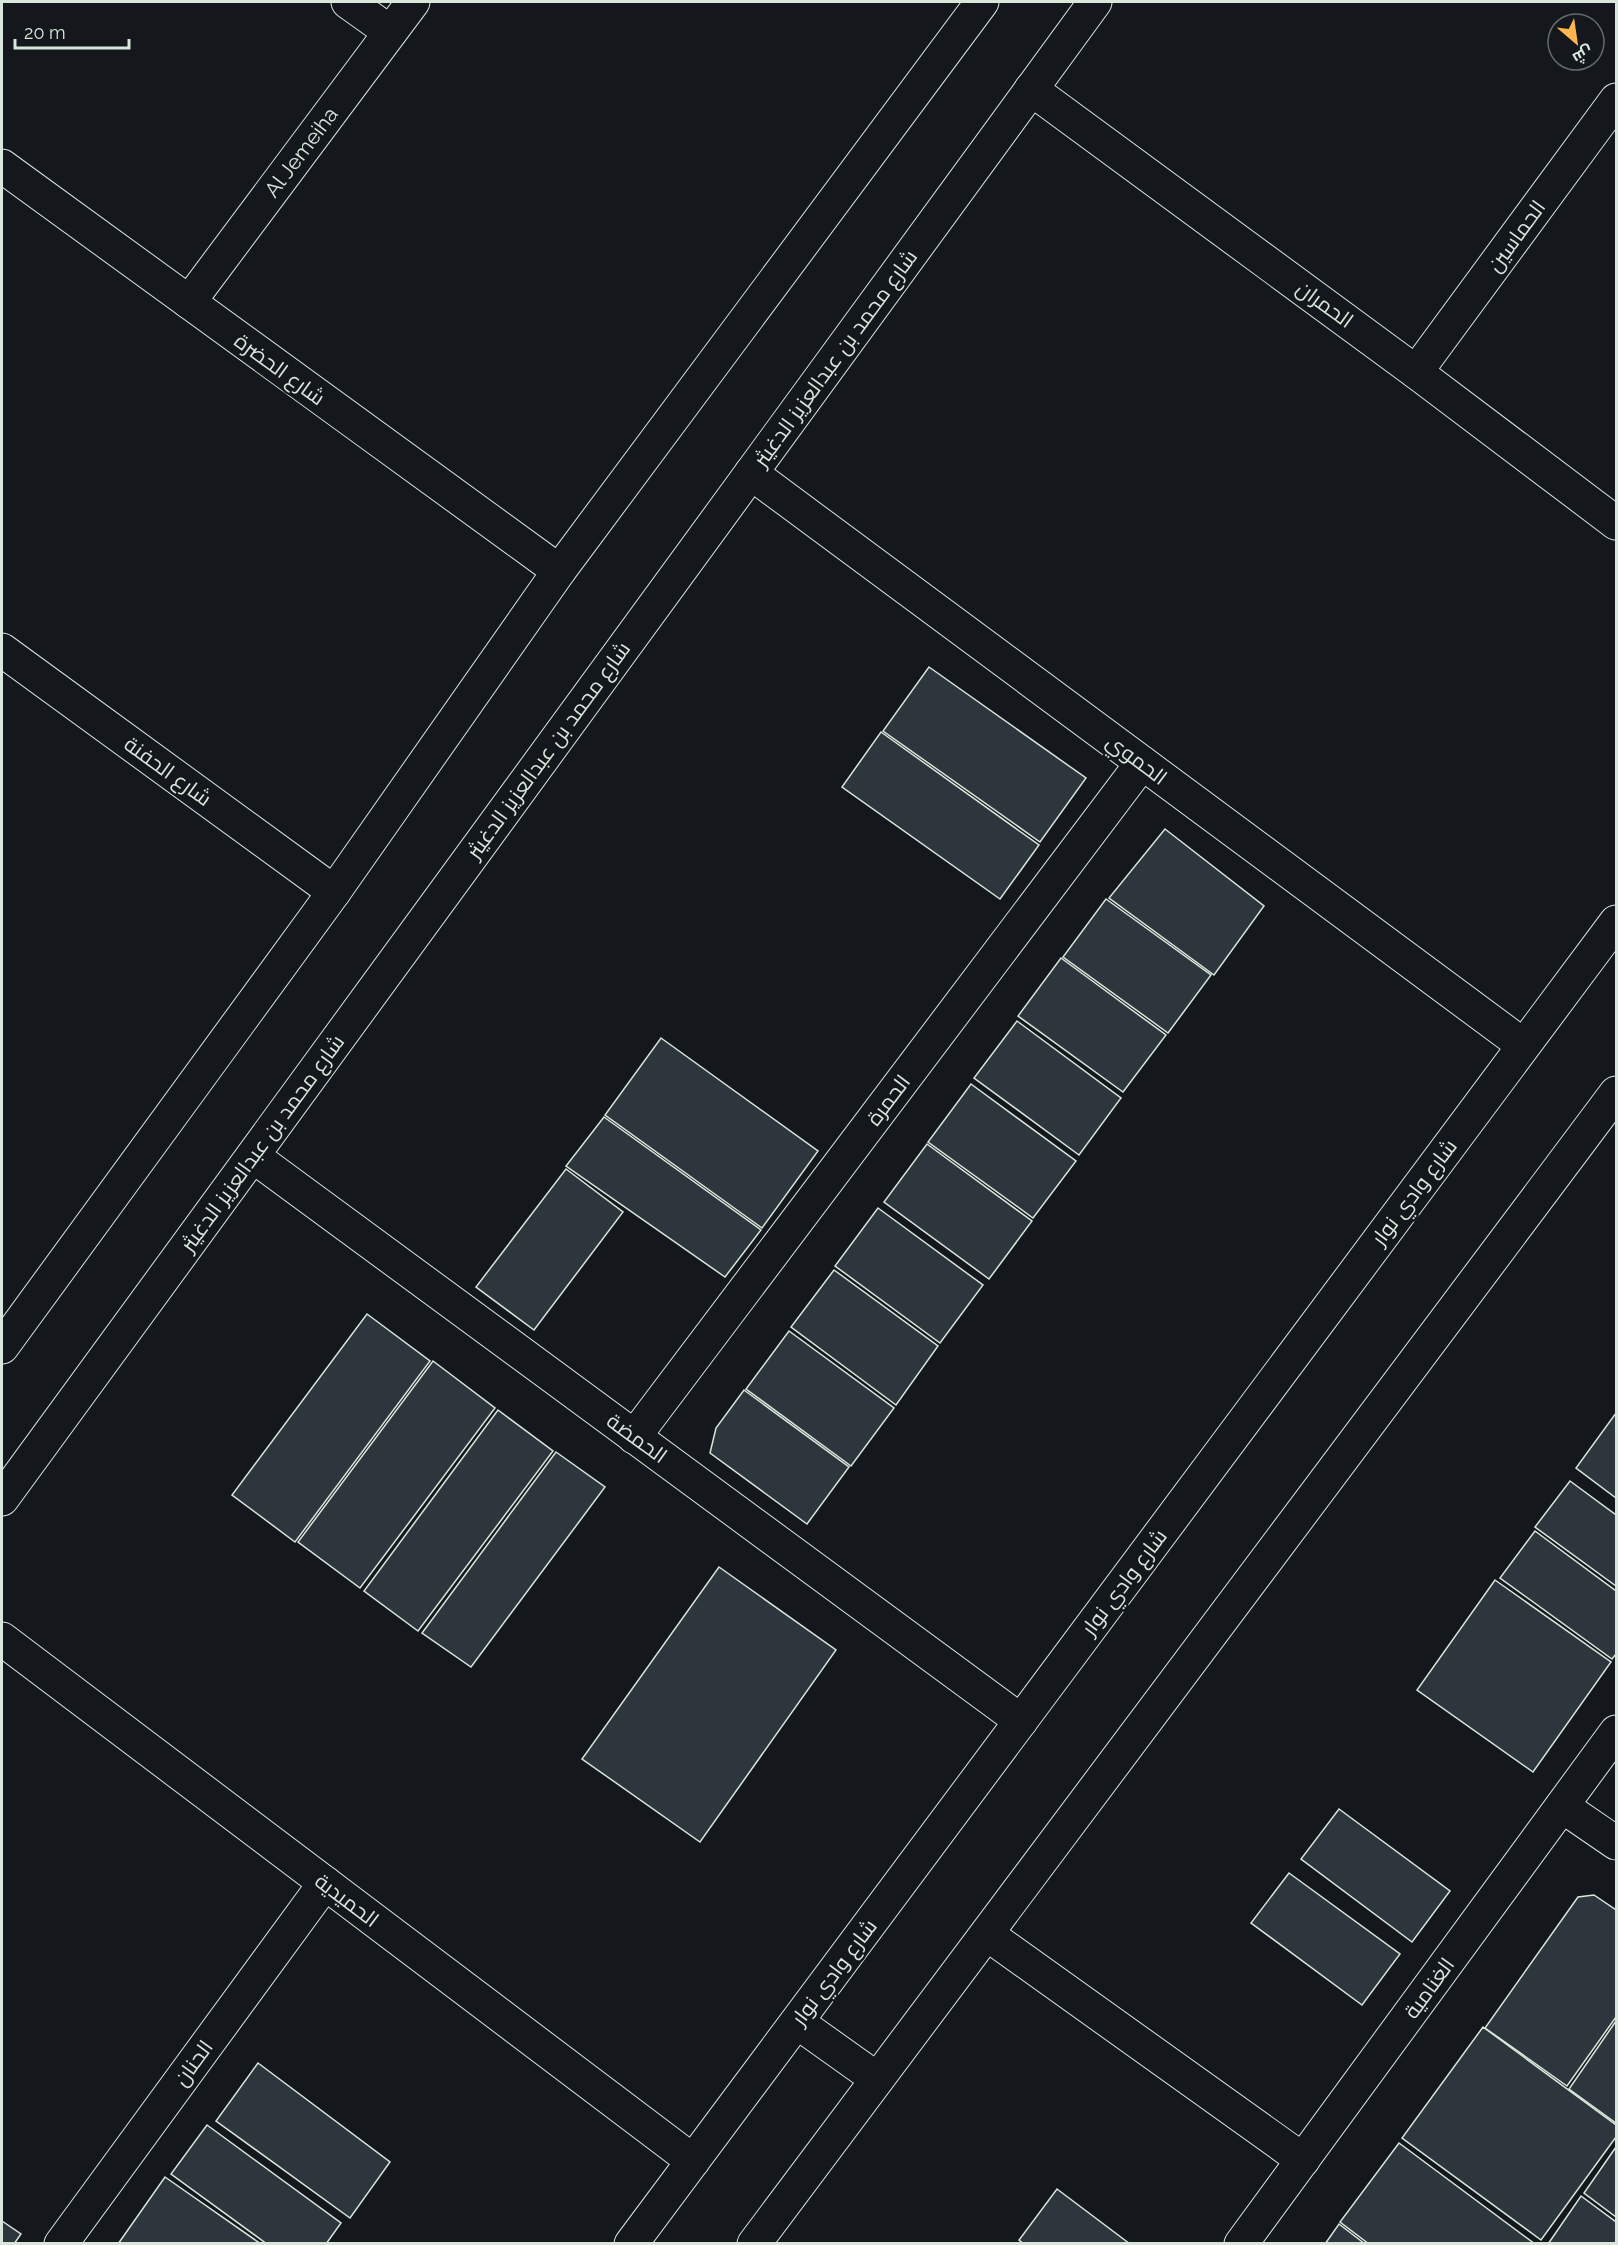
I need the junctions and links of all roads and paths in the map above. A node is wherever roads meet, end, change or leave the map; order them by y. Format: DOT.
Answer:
graph roads {
  1 [pos="348,2"];
  2 [pos="413,2"];
  3 [pos="982,2"];
  4 [pos="1095,2"];
  5 [pos="390,32"];
  6 [pos="1031,89"];
  7 [pos="1617,100"];
  8 [pos="2,166"];
  9 [pos="189,302"];
  10 [pos="1416,372"];
  11 [pos="751,473"];
  12 [pos="1617,523"];
  13 [pos="559,572"];
  14 [pos="2,650"];
  15 [pos="1142,763"];
  16 [pos="334,892"];
  17 [pos="1617,922"];
  18 [pos="1523,1045"];
  19 [pos="1611,1111"];
  20 [pos="253,1156"];
  21 [pos="2,1347"];
  22 [pos="634,1437"];
  23 [pos="2,1499"];
  24 [pos="2,1639"];
  25 [pos="1021,1721"];
  26 [pos="1617,1732"];
  27 [pos="1562,1806"];
  28 [pos="1617,1843"];
  29 [pos="325,1883"];
  30 [pos="987,1934"];
  31 [pos="797,2022"];
  32 [pos="877,2079"];
  33 [pos="1303,2160"];
  34 [pos="693,2161"];
  35 [pos="61,2244"];
  36 [pos="631,2244"];
  37 [pos="754,2244"];
  38 [pos="1241,2244"];
  1 -- 5 [label="street"];
  2 -- 5 [label="street, Al Jemeiha"];
  3 -- 13 [label="street"];
  4 -- 6 [label="street, شارع محمد بن عبدالعزيز الدغيثر"];
  5 -- 9 [label="street, Al Jemeiha"];
  6 -- 10 [label="street, الحمران"];
  6 -- 11 [label="street, شارع محمد بن عبدالعزيز الدغيثر"];
  7 -- 10 [label="street, الحماسين"];
  8 -- 9 [label="street, شارع الحضرة"];
  9 -- 13 [label="street, شارع الحضرة"];
  10 -- 12 [label="street, الحمران"];
  11 -- 15 [label="street, الحموي"];
  11 -- 20 [label="street, شارع محمد بن عبدالعزيز الدغيثر"];
  13 -- 16 [label="street"];
  14 -- 16 [label="street, شارع الحفنة"];
  15 -- 18 [label="street, الحموي"];
  15 -- 22 [label="street, الحمرة"];
  16 -- 21 [label="street"];
  17 -- 18 [label="street, شارع وادي نوار"];
  18 -- 25 [label="street, شارع وادي نوار"];
  19 -- 30 [label="street"];
  20 -- 22 [label="street, الحمضة"];
  20 -- 23 [label="street, شارع محمد بن عبدالعزيز الدغيثر"];
  22 -- 25 [label="street, الحمضة"];
  24 -- 29 [label="street, الحميدية"];
  25 -- 31 [label="street, شارع وادي نوار"];
  26 -- 27 [label="street, الغنامية"];
  27 -- 28 [label="street"];
  27 -- 33 [label="street, الغنامية"];
  29 -- 34 [label="street, الحميدية"];
  29 -- 35 [label="street, الحنان"];
  30 -- 32 [label="street"];
  30 -- 33 [label="street"];
  31 -- 32 [label="street"];
  31 -- 34 [label="street, شارع وادي نوار"];
  32 -- 37 [label="street"];
  33 -- 38 [label="street, الغنامية"];
  34 -- 36 [label="street, شارع وادي نوار"];
}
